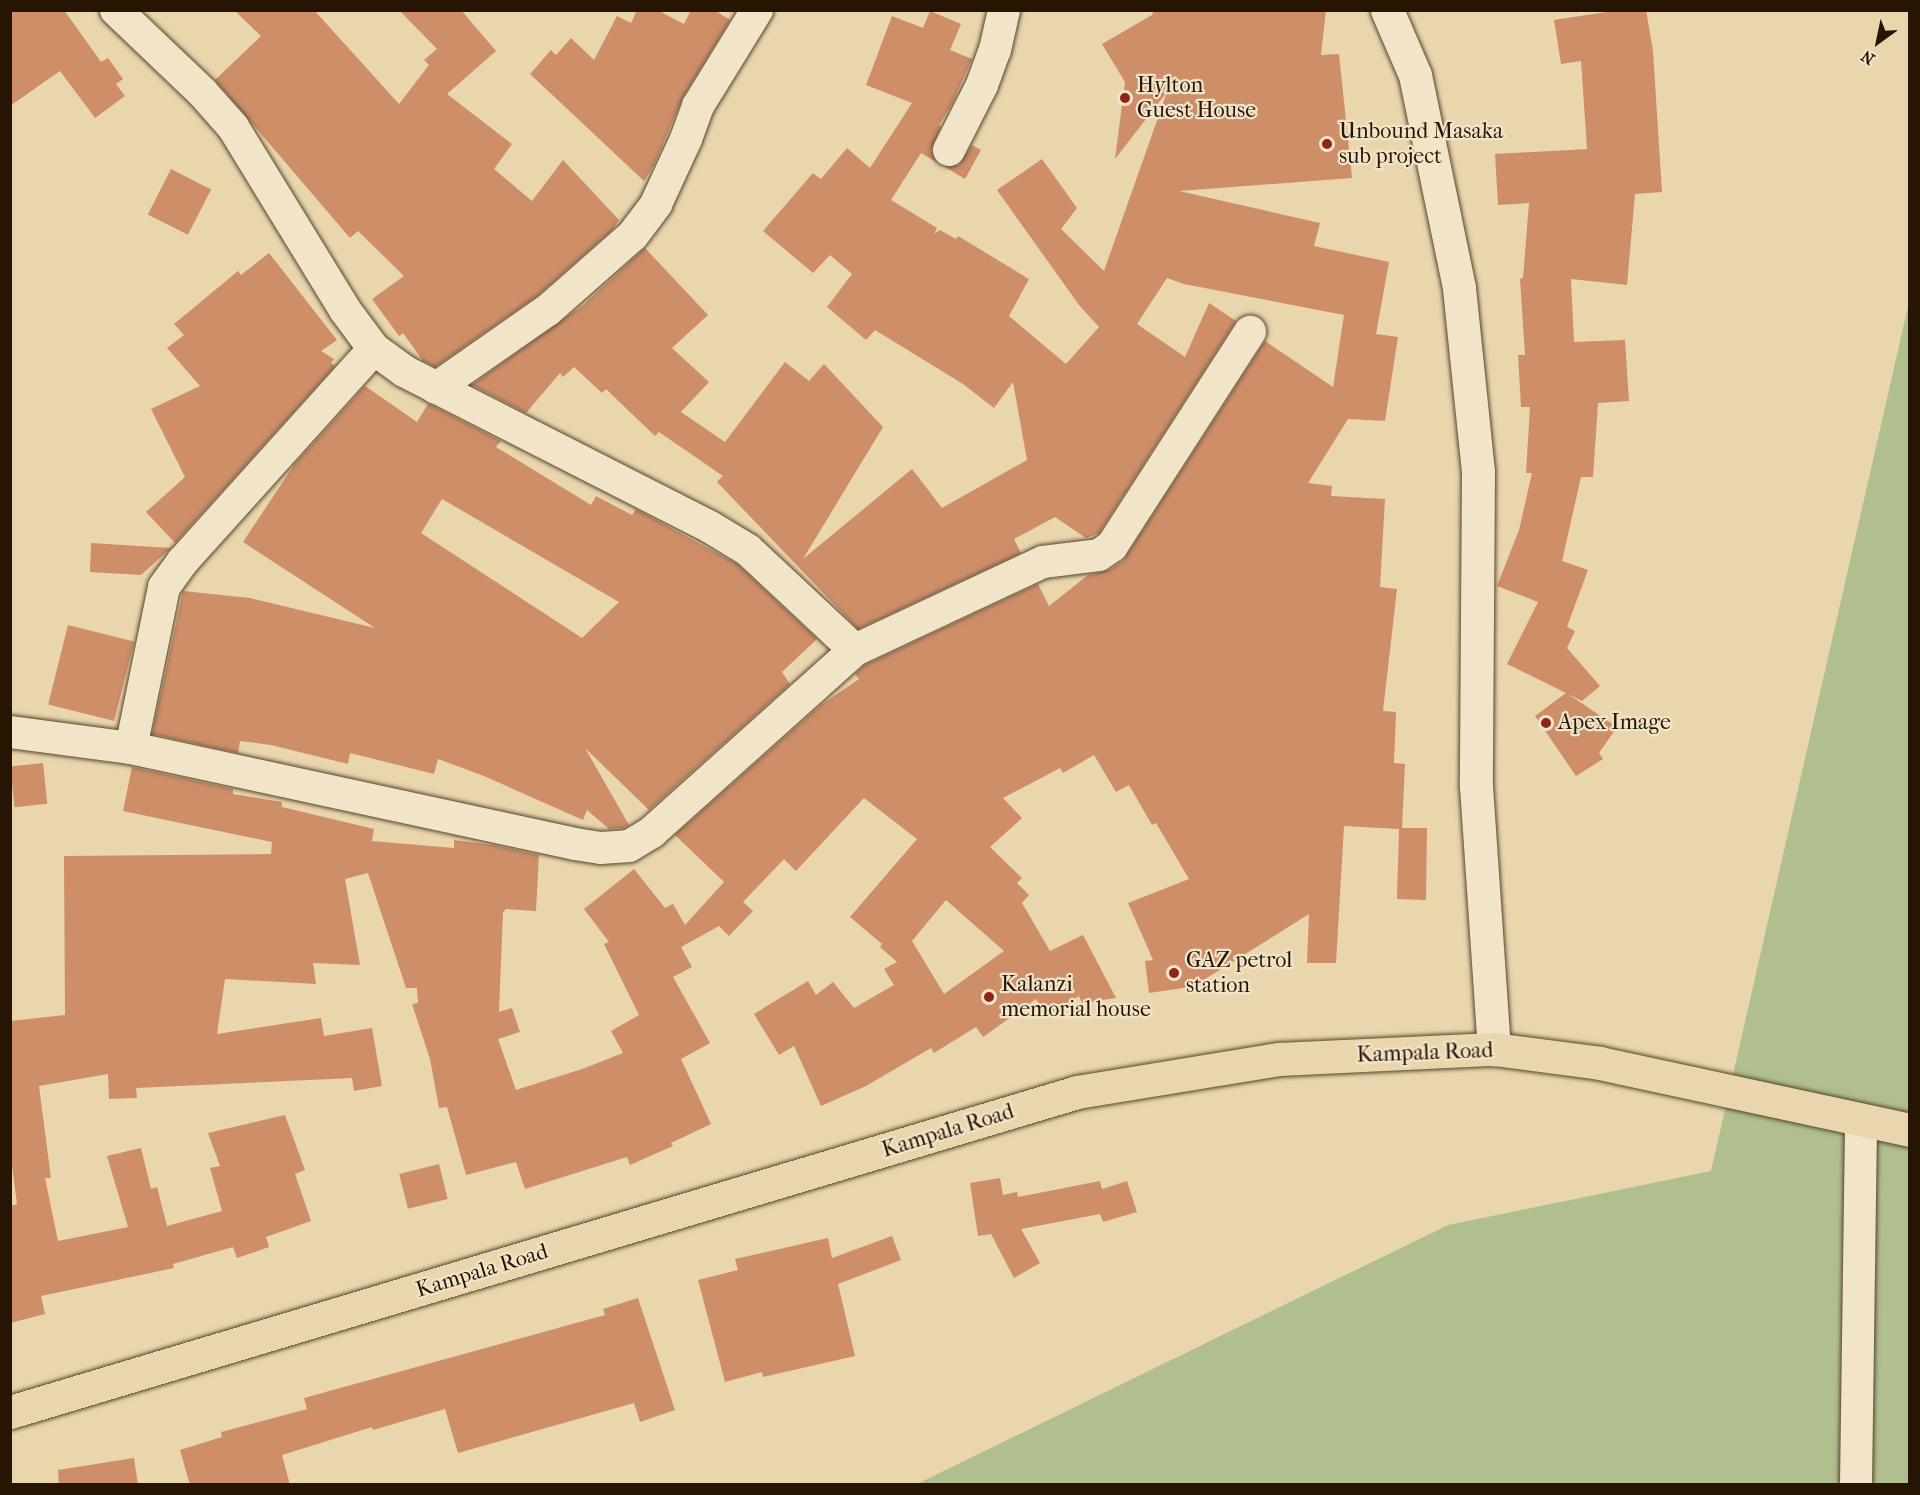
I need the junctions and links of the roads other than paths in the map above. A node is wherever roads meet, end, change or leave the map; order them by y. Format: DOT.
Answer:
graph roads {
  1 [pos="116,10"];
  2 [pos="757,10"];
  3 [pos="1004,10"];
  4 [pos="1387,10"];
  5 [pos="949,150"];
  6 [pos="1250,332"];
  7 [pos="374,349"];
  8 [pos="436,388"];
  9 [pos="855,650"];
  10 [pos="10,732"];
  11 [pos="131,748"];
  12 [pos="1494,1048"];
  13 [pos="1861,1122"];
  14 [pos="1910,1130"];
  15 [pos="10,1412"];
  16 [pos="1856,1485"];
  1 -- 7 [label="street"];
  2 -- 8 [label="street"];
  3 -- 5 [label="street"];
  4 -- 12 [label="street"];
  6 -- 9 [label="street"];
  7 -- 8 [label="street"];
  7 -- 11 [label="street"];
  8 -- 9 [label="street"];
  9 -- 11 [label="street"];
  10 -- 11 [label="street"];
  12 -- 13 [label="main road, Kampala Road"];
  12 -- 15 [label="main road, Kampala Road"];
  13 -- 14 [label="main road, Kampala Road"];
  13 -- 16 [label="street"];
}
